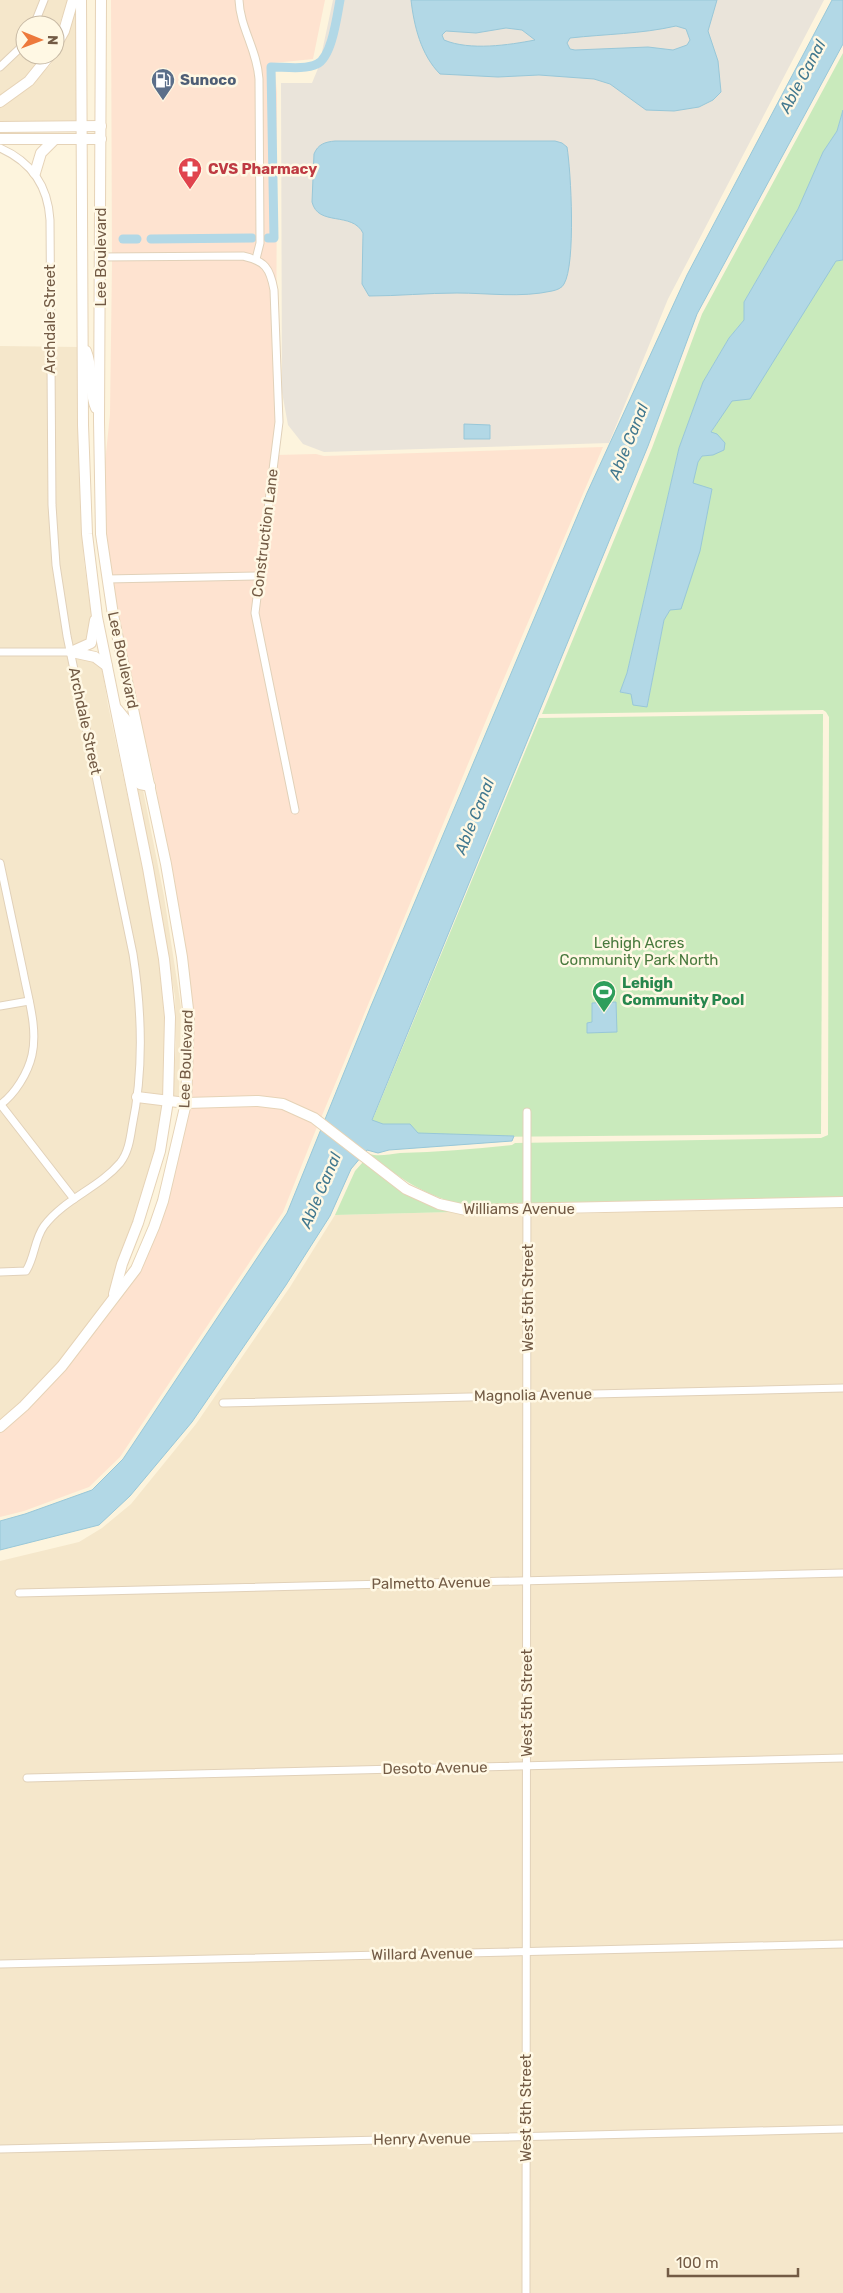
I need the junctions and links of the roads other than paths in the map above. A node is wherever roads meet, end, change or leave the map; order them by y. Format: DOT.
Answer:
graph roads {
  1 [pos="44,0"];
  2 [pos="73,0"];
  3 [pos="81,0"];
  4 [pos="101,0"];
  5 [pos="239,0"];
  6 [pos="38,15"];
  7 [pos="65,28"];
  8 [pos="15,53"];
  9 [pos="42,65"];
  10 [pos="0,67"];
  11 [pos="0,102"];
  12 [pos="82,125"];
  13 [pos="101,126"];
  14 [pos="0,127"];
  15 [pos="0,139"];
  16 [pos="55,139"];
  17 [pos="82,139"];
  18 [pos="101,139"];
  19 [pos="0,148"];
  20 [pos="35,173"];
  21 [pos="101,257"];
  22 [pos="256,259"];
  23 [pos="84,346"];
  24 [pos="99,410"];
  25 [pos="260,576"];
  26 [pos="107,580"];
  27 [pos="91,581"];
  28 [pos="96,612"];
  29 [pos="0,652"];
  30 [pos="71,652"];
  31 [pos="107,666"];
  32 [pos="115,706"];
  33 [pos="150,786"];
  34 [pos="295,810"];
  35 [pos="0,863"];
  36 [pos="4,897"];
  37 [pos="29,1001"];
  38 [pos="0,1006"];
  39 [pos="137,1097"];
  40 [pos="168,1101"];
  41 [pos="186,1103"];
  42 [pos="1,1105"];
  43 [pos="528,1112"];
  44 [pos="74,1199"];
  45 [pos="843,1202"];
  46 [pos="528,1210"];
  47 [pos="0,1272"];
  48 [pos="113,1300"];
  49 [pos="843,1388"];
  50 [pos="527,1395"];
  51 [pos="223,1403"];
  52 [pos="0,1427"];
  53 [pos="843,1573"];
  54 [pos="527,1580"];
  55 [pos="19,1593"];
  56 [pos="843,1758"];
  57 [pos="527,1766"];
  58 [pos="27,1778"];
  59 [pos="843,1944"];
  60 [pos="526,1951"];
  61 [pos="0,1964"];
  62 [pos="843,2129"];
  63 [pos="526,2136"];
  64 [pos="0,2149"];
  65 [pos="526,2293"];
  1 -- 6 [label="street"];
  2 -- 7 [label="main road"];
  3 -- 12 [label="main road, Lee Boulevard"];
  4 -- 13 [label="main road, Lee Boulevard"];
  5 -- 22 [label="street"];
  8 -- 10 [label="street"];
  9 -- 11 [label="main road"];
  12 -- 13 [label="main road"];
  12 -- 14 [label="main road"];
  12 -- 17 [label="main road, Lee Boulevard"];
  13 -- 18 [label="main road, Lee Boulevard"];
  15 -- 16 [label="main road"];
  16 -- 17 [label="main road"];
  16 -- 20 [label="main road"];
  17 -- 18 [label="main road"];
  17 -- 23 [label="main road, Lee Boulevard"];
  18 -- 21 [label="main road, Lee Boulevard"];
  19 -- 20 [label="street, Archdale Street"];
  20 -- 30 [label="street, Archdale Street"];
  21 -- 22 [label="street"];
  21 -- 24 [label="main road, Lee Boulevard"];
  22 -- 25 [label="street, Construction Lane"];
  23 -- 24 [label="main road"];
  23 -- 27 [label="main road, Lee Boulevard"];
  24 -- 26 [label="main road, Lee Boulevard"];
  25 -- 26 [label="street"];
  25 -- 34 [label="street, Construction Lane"];
  26 -- 27 [label="main road"];
  26 -- 33 [label="main road, Lee Boulevard"];
  27 -- 28 [label="main road, Lee Boulevard"];
  28 -- 30 [label="main road"];
  28 -- 31 [label="main road, Lee Boulevard"];
  29 -- 30 [label="street"];
  30 -- 31 [label="main road"];
  30 -- 39 [label="street, Archdale Street"];
  31 -- 32 [label="main road, Lee Boulevard"];
  32 -- 33 [label="main road"];
  32 -- 40 [label="main road, Lee Boulevard"];
  33 -- 41 [label="main road, Lee Boulevard"];
  35 -- 36 [label="street"];
  36 -- 37 [label="street"];
  37 -- 38 [label="street"];
  37 -- 42 [label="street"];
  39 -- 40 [label="main road, Williams Avenue"];
  39 -- 44 [label="street, Archdale Street"];
  40 -- 41 [label="main road, Williams Avenue"];
  40 -- 48 [label="main road, Lee Boulevard"];
  41 -- 46 [label="main road, Williams Avenue"];
  41 -- 48 [label="main road, Lee Boulevard"];
  42 -- 44 [label="street"];
  43 -- 46 [label="street, West 5th Street"];
  44 -- 47 [label="street, Archdale Street"];
  45 -- 46 [label="main road, Williams Avenue"];
  46 -- 50 [label="street, West 5th Street"];
  48 -- 52 [label="main road, Lee Boulevard"];
  49 -- 50 [label="street, Magnolia Avenue"];
  50 -- 51 [label="street, Magnolia Avenue"];
  50 -- 54 [label="street, West 5th Street"];
  53 -- 54 [label="street, Palmetto Avenue"];
  54 -- 55 [label="street, Palmetto Avenue"];
  54 -- 57 [label="street, West 5th Street"];
  56 -- 57 [label="street, Desoto Avenue"];
  57 -- 58 [label="street, Desoto Avenue"];
  57 -- 60 [label="street, West 5th Street"];
  59 -- 60 [label="street, Willard Avenue"];
  60 -- 61 [label="street, Willard Avenue"];
  60 -- 63 [label="street, West 5th Street"];
  62 -- 63 [label="street, Henry Avenue"];
  63 -- 64 [label="street, Henry Avenue"];
  63 -- 65 [label="street, West 5th Street"];
}
